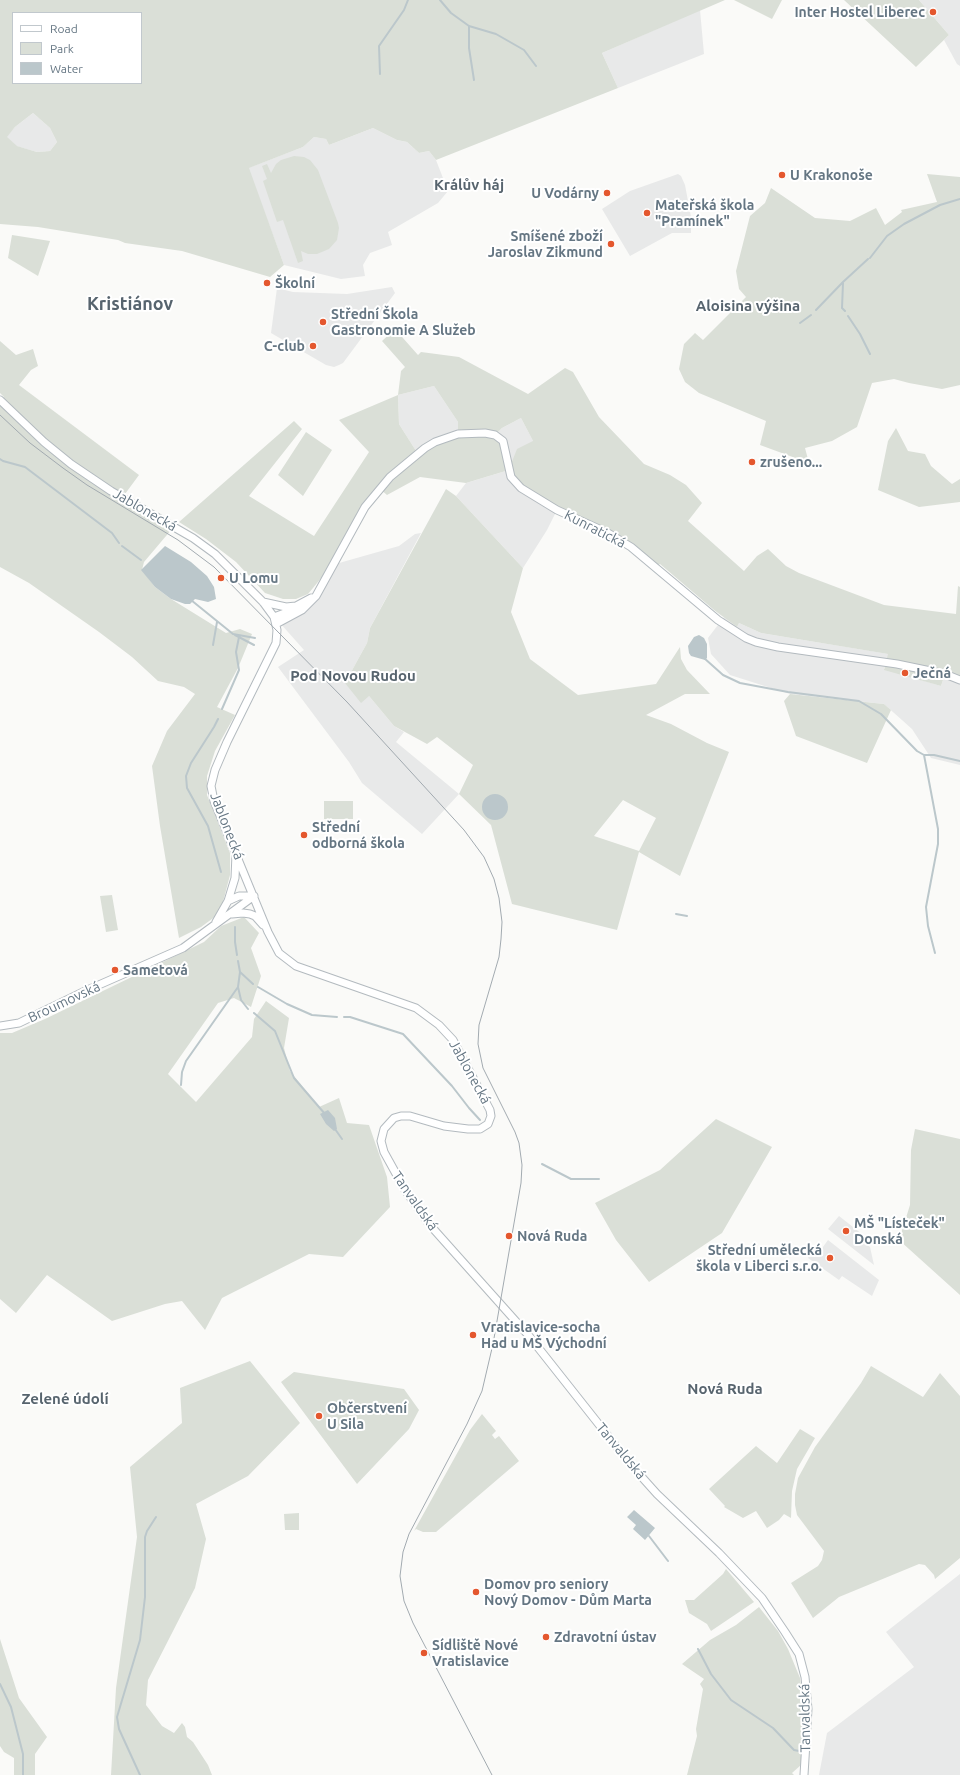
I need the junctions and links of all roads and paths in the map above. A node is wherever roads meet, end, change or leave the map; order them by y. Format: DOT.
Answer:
graph roads {
  1 [pos="0,400"];
  2 [pos="316,596"];
  3 [pos="263,602"];
  4 [pos="274,617"];
  5 [pos="276,624"];
  6 [pos="960,680"];
  7 [pos="236,852"];
  8 [pos="254,896"];
  9 [pos="228,901"];
  10 [pos="230,915"];
  11 [pos="211,928"];
  12 [pos="268,932"];
  13 [pos="0,1026"];
  14 [pos="381,1141"];
  15 [pos="804,1775"];
  1 -- 3 [label="main road, Jablonecká"];
  2 -- 3 [label="main road"];
  2 -- 4 [label="main road, Kunratická"];
  2 -- 5 [label="main road, Kunratická"];
  2 -- 6 [label="main road, Kunratická"];
  3 -- 4 [label="main road, Jablonecká"];
  4 -- 5 [label="main road, Jablonecká"];
  5 -- 7 [label="main road, Jablonecká"];
  7 -- 8 [label="main road, Jablonecká"];
  7 -- 9 [label="main road, Broumovská"];
  8 -- 9 [label="main road"];
  8 -- 10 [label="main road, Broumovská"];
  8 -- 12 [label="main road, Jablonecká"];
  9 -- 11 [label="main road, Broumovská"];
  10 -- 11 [label="main road, Broumovská"];
  10 -- 12 [label="main road"];
  11 -- 13 [label="main road, Broumovská"];
  12 -- 14 [label="main road, Jablonecká"];
  14 -- 15 [label="main road, Tanvaldská"];
}
